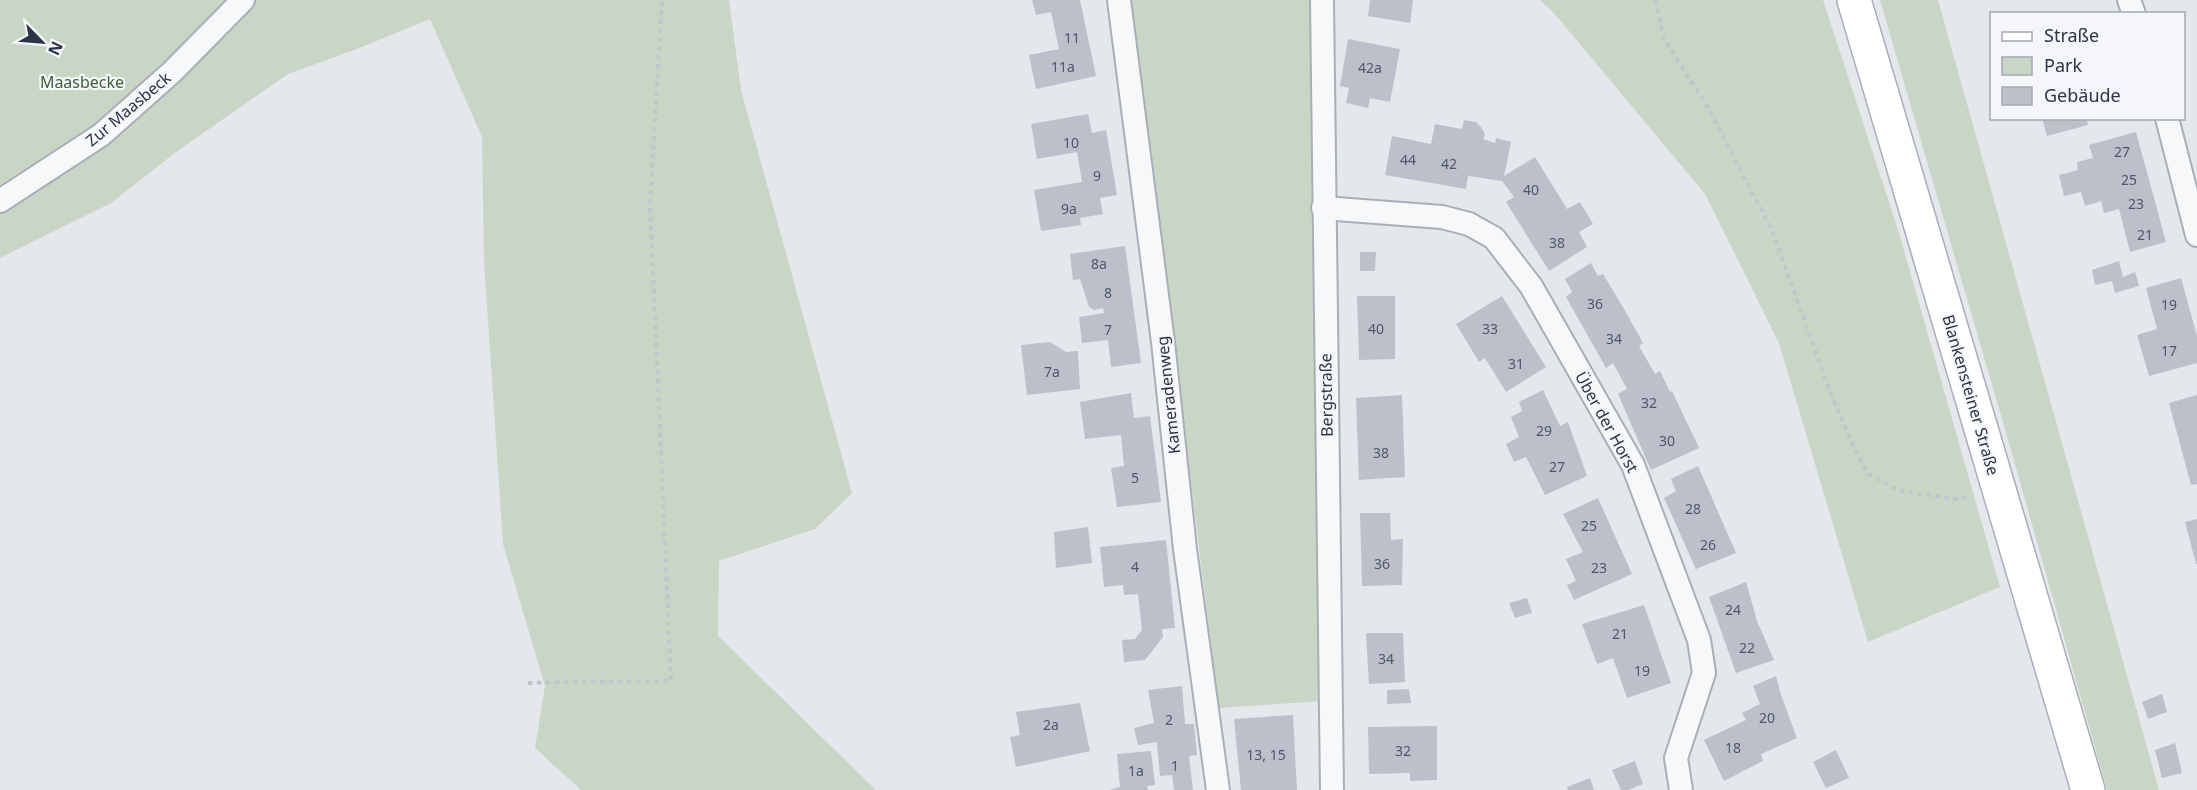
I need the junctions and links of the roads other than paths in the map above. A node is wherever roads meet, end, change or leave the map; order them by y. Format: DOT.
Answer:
graph roads {
  1 [pos="243,0"];
  2 [pos="1119,0"];
  3 [pos="1322,0"];
  4 [pos="1854,0"];
  5 [pos="2168,120"];
  6 [pos="0,201"];
  7 [pos="1323,208"];
  8 [pos="2197,235"];
  9 [pos="1218,790"];
  10 [pos="1332,790"];
  11 [pos="1681,790"];
  12 [pos="2088,790"];
  1 -- 6 [label="street, Zur Maasbeck"];
  2 -- 9 [label="street, Kameradenweg"];
  3 -- 7 [label="street, Bergstraße"];
  4 -- 12 [label="main road, Blankensteiner Straße"];
  5 -- 8 [label="street"];
  7 -- 10 [label="street, Bergstraße"];
  7 -- 11 [label="street, Über der Horst"];
}
